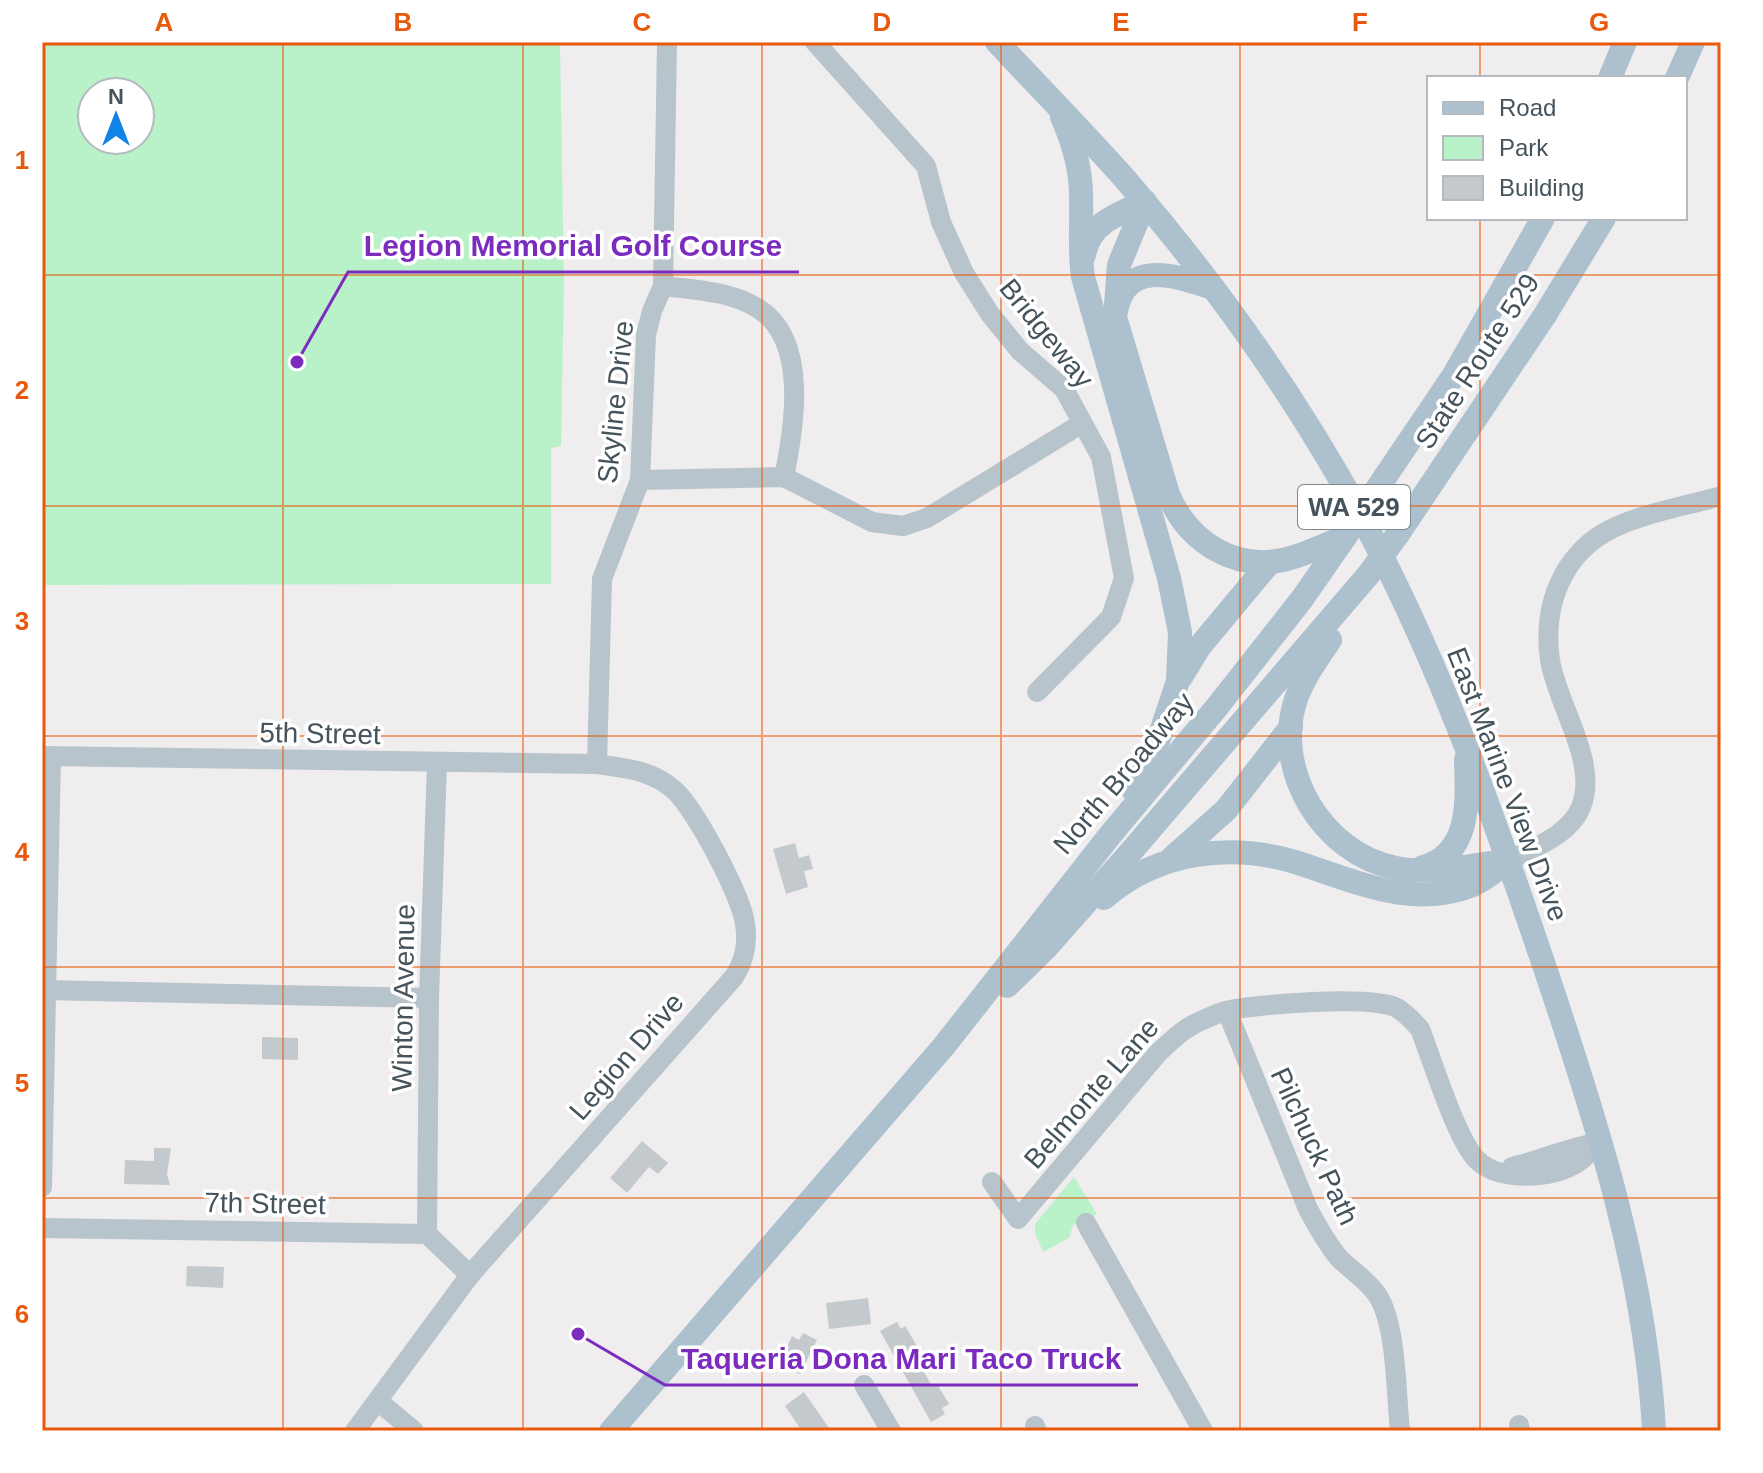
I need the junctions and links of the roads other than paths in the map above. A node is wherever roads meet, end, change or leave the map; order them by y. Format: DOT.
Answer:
graph roads {
  1 [pos="667,42"];
  2 [pos="815,42"];
  3 [pos="997,42"];
  4 [pos="1625,42"];
  5 [pos="1693,42"];
  6 [pos="1611,76"];
  7 [pos="1678,76"];
  8 [pos="1059,107"];
  9 [pos="1145,202"];
  10 [pos="1542,220"];
  11 [pos="1603,220"];
  12 [pos="1083,277"];
  13 [pos="663,286"];
  14 [pos="1213,288"];
  15 [pos="1115,317"];
  16 [pos="1081,424"];
  17 [pos="784,477"];
  18 [pos="640,480"];
  19 [pos="1721,496"];
  20 [pos="1345,537"];
  21 [pos="1270,562"];
  22 [pos="1369,574"];
  23 [pos="1178,681"];
  24 [pos="1037,692"];
  25 [pos="1291,727"];
  26 [pos="1466,742"];
  27 [pos="46,756"];
  28 [pos="437,763"];
  29 [pos="597,764"];
  30 [pos="1111,834"];
  31 [pos="1508,861"];
  32 [pos="1167,862"];
  33 [pos="1413,870"];
  34 [pos="1045,949"];
  35 [pos="44,990"];
  36 [pos="429,998"];
  37 [pos="1227,1011"];
  38 [pos="944,1046"];
  39 [pos="1600,1142"];
  40 [pos="992,1182"];
  41 [pos="42,1187"];
  42 [pos="1086,1223"];
  43 [pos="42,1228"];
  44 [pos="427,1234"];
  45 [pos="470,1275"];
  46 [pos="864,1385"];
  47 [pos="378,1401"];
  48 [pos="355,1431"];
  49 [pos="414,1431"];
  50 [pos="611,1431"];
  51 [pos="891,1431"];
  52 [pos="1203,1431"];
  53 [pos="1400,1431"];
  54 [pos="1654,1431"];
  1 -- 13 [label="street, Skyline Drive"];
  2 -- 16 [label="street, Bridgeway"];
  3 -- 8 [label="main road, East Marine View Drive / WA 529"];
  4 -- 6 [label="main road"];
  5 -- 7 [label="main road"];
  8 -- 9 [label="main road, East Marine View Drive / WA 529"];
  8 -- 12 [label="main road"];
  9 -- 12 [label="main road"];
  9 -- 14 [label="main road, East Marine View Drive / WA 529"];
  9 -- 15 [label="main road, WA 529"];
  10 -- 20 [label="main road, State Route 529 / WA 529, bridge"];
  11 -- 22 [label="main road, State Route 529 / WA 529, bridge"];
  12 -- 23 [label="main road"];
  13 -- 17 [label="street"];
  13 -- 18 [label="street, Skyline Drive"];
  14 -- 15 [label="main road"];
  14 -- 26 [label="main road, East Marine View Drive / WA 529"];
  15 -- 21 [label="main road, WA 529"];
  16 -- 17 [label="street"];
  16 -- 24 [label="street, Bridgeway"];
  17 -- 18 [label="street"];
  18 -- 29 [label="street, Skyline Drive"];
  19 -- 31 [label="street"];
  20 -- 21 [label="main road, WA 529"];
  20 -- 30 [label="main road, North Broadway"];
  21 -- 23 [label="main road"];
  22 -- 25 [label="main road, WA 529"];
  22 -- 34 [label="main road, North Broadway"];
  23 -- 30 [label="main road"];
  25 -- 32 [label="main road"];
  25 -- 33 [label="main road, WA 529"];
  26 -- 31 [label="main road, East Marine View Drive / WA 529"];
  26 -- 33 [label="main road, WA 529"];
  27 -- 28 [label="street, 5th Street"];
  27 -- 35 [label="street"];
  28 -- 29 [label="street, 5th Street"];
  28 -- 36 [label="street, Winton Avenue"];
  29 -- 45 [label="street, Legion Drive"];
  30 -- 38 [label="main road, North Broadway"];
  31 -- 32 [label="main road"];
  31 -- 33 [label="main road"];
  31 -- 39 [label="main road, East Marine View Drive"];
  32 -- 34 [label="main road"];
  34 -- 38 [label="main road, North Broadway"];
  35 -- 36 [label="street"];
  35 -- 41 [label="street"];
  36 -- 44 [label="street, Winton Avenue"];
  37 -- 39 [label="street, Belmonte Lane"];
  37 -- 40 [label="street, Belmonte Lane"];
  37 -- 53 [label="street, Pilchuck Path"];
  38 -- 50 [label="main road, North Broadway"];
  39 -- 54 [label="main road, East Marine View Drive"];
  42 -- 52 [label="street"];
  43 -- 44 [label="street, 7th Street"];
  44 -- 45 [label="street"];
  45 -- 47 [label="street, Legion Drive"];
  46 -- 51 [label="street"];
  47 -- 48 [label="street, Legion Drive"];
  47 -- 49 [label="street"];
}
